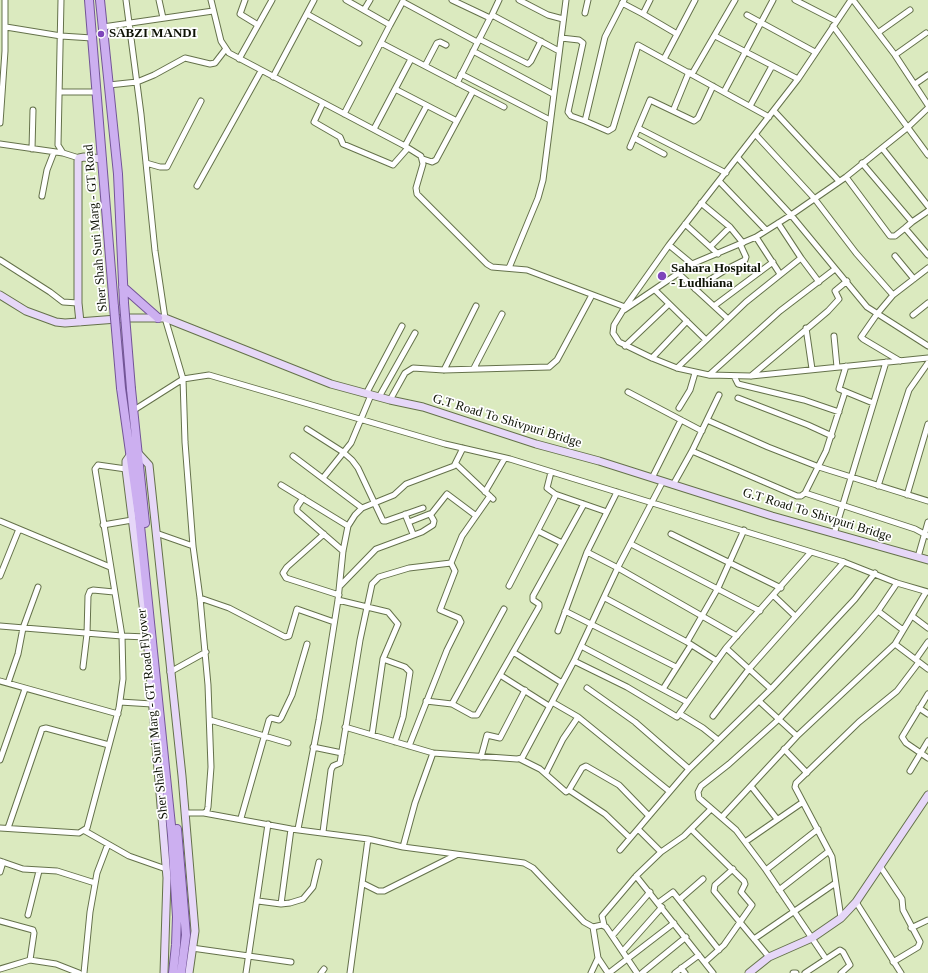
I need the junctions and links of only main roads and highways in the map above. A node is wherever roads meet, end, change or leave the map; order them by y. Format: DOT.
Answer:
graph roads {
  1 [pos="88,0"];
  2 [pos="100,0"];
  3 [pos="123,287"];
  4 [pos="161,318"];
  5 [pos="134,454"];
  6 [pos="132,466"];
  7 [pos="173,973"];
  8 [pos="181,973"];
  1 -- 5 [label="main road, Sher Shah Suri Marg - GT Road, bridge"];
  2 -- 3 [label="main road, Sher Shah Suri Marg - GT Road"];
  3 -- 4 [label="main road"];
  3 -- 5 [label="main road, Sher Shah Suri Marg - GT Road, bridge"];
  5 -- 6 [label="main road, Sher Shah Suri Marg - GT Road Flyover"];
  6 -- 7 [label="main road, Sher Shah Suri Marg - GT Road Flyover"];
  6 -- 8 [label="main road, Sher Shah Suri Marg - GT Road Flyover"];
}
